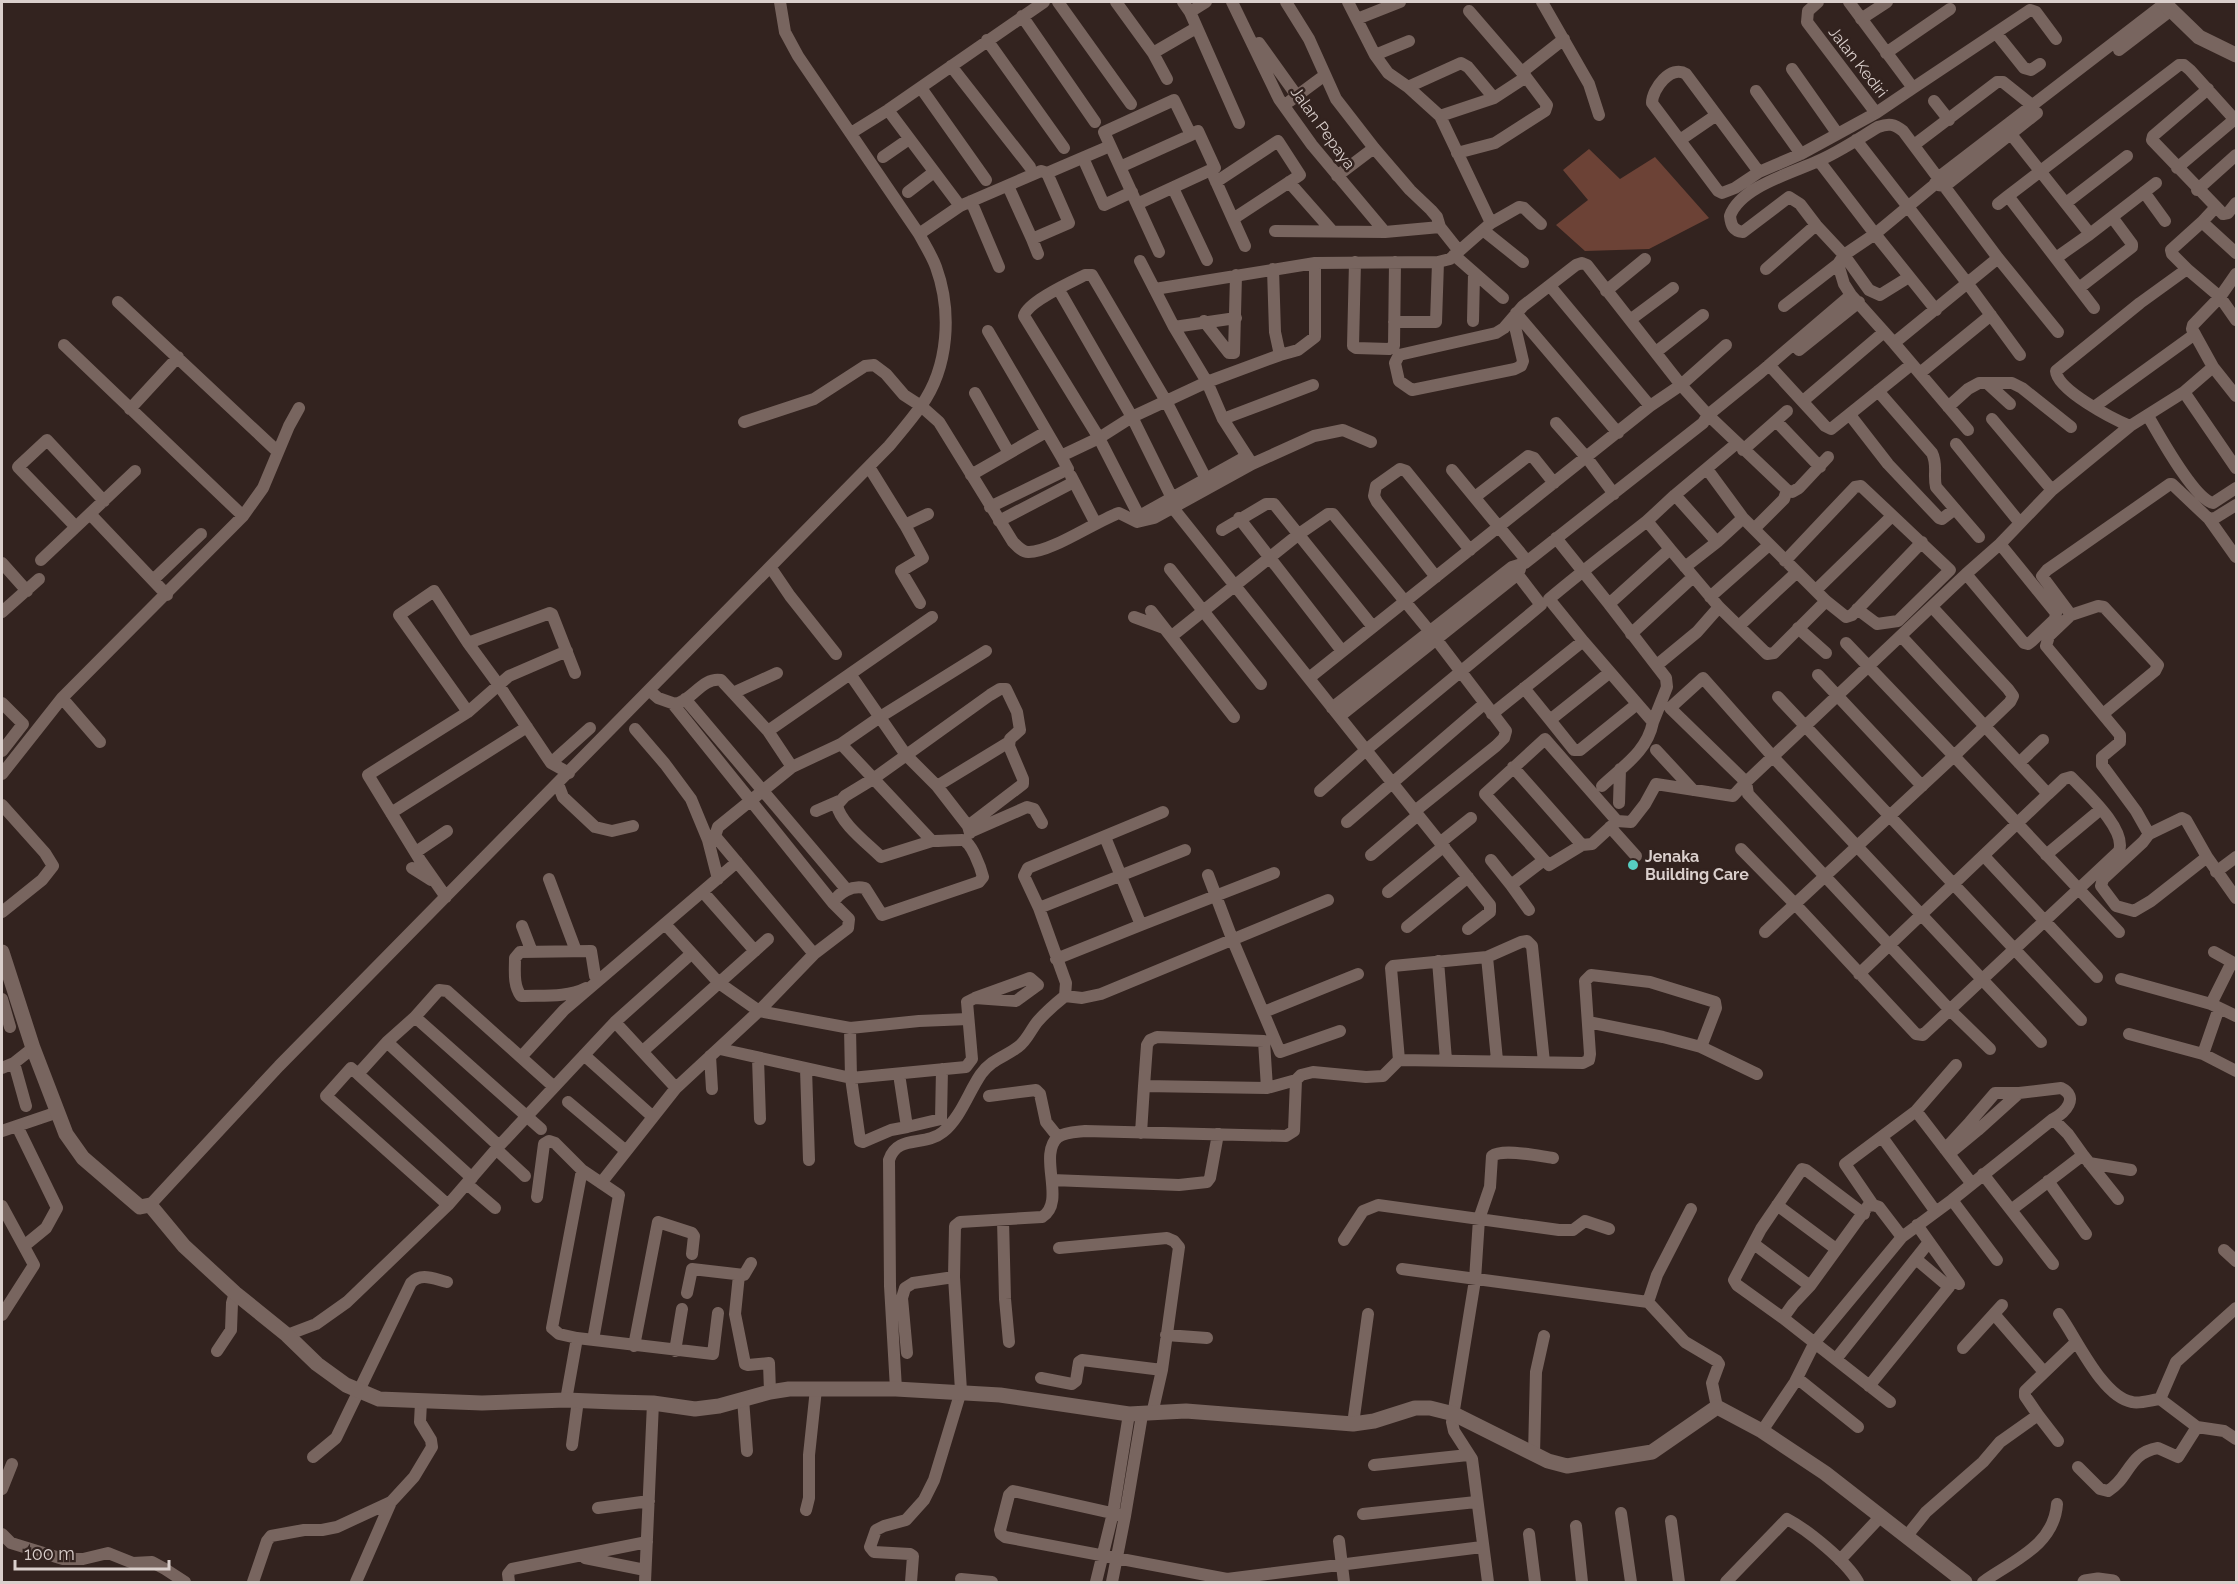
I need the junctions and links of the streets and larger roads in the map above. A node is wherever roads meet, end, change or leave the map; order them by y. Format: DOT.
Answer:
graph roads {
  1 [pos="780,2"];
  2 [pos="1044,2"];
  3 [pos="1058,2"];
  4 [pos="1116,2"];
  5 [pos="1206,2"];
  6 [pos="1232,2"];
  7 [pos="1286,2"];
  8 [pos="1348,2"];
  9 [pos="1400,2"];
  10 [pos="1542,2"];
  11 [pos="1818,2"];
  12 [pos="1849,2"];
  13 [pos="1887,2"];
  14 [pos="2166,5"];
  15 [pos="1186,7"];
  16 [pos="1950,9"];
  17 [pos="1469,11"];
  18 [pos="1239,15"];
  19 [pos="1022,16"];
  20 [pos="1357,19"];
  21 [pos="1861,19"];
  22 [pos="1196,28"];
  23 [pos="1996,33"];
  24 [pos="1564,39"];
  25 [pos="2056,39"];
  26 [pos="987,40"];
  27 [pos="1409,40"];
  28 [pos="2110,51"];
  29 [pos="1154,53"];
  30 [pos="1886,53"];
  31 [pos="2236,54"];
  32 [pos="1375,55"];
  33 [pos="2040,64"];
  34 [pos="951,66"];
  35 [pos="1792,69"];
  36 [pos="1325,75"];
  37 [pos="1524,75"];
  38 [pos="1167,79"];
  39 [pos="1408,87"];
  40 [pos="921,88"];
  41 [pos="1913,88"];
  42 [pos="2208,89"];
  43 [pos="1756,91"];
  44 [pos="1297,96"];
  45 [pos="1494,98"];
  46 [pos="1934,102"];
  47 [pos="1131,104"];
  48 [pos="1284,106"];
  49 [pos="2033,106"];
  50 [pos="888,110"];
  51 [pos="1876,113"];
  52 [pos="1440,116"];
  53 [pos="1599,116"];
  54 [pos="1715,116"];
  55 [pos="1949,120"];
  56 [pos="2236,120"];
  57 [pos="1095,122"];
  58 [pos="1239,123"];
  59 [pos="2008,131"];
  60 [pos="851,133"];
  61 [pos="1837,133"];
  62 [pos="1191,135"];
  63 [pos="909,139"];
  64 [pos="1680,140"];
  65 [pos="1856,140"];
  66 [pos="1914,145"];
  67 [pos="1110,146"];
  68 [pos="1064,148"];
  69 [pos="1374,148"];
  70 [pos="1457,153"];
  71 [pos="1801,154"];
  72 [pos="2236,155"];
  73 [pos="2127,156"];
  74 [pos="883,157"];
  75 [pos="1083,158"];
  76 [pos="1820,160"];
  77 [pos="1030,167"];
  78 [pos="1120,167"];
  79 [pos="2177,168"];
  80 [pos="2041,170"];
  81 [pos="934,171"];
  82 [pos="1210,171"];
  83 [pos="1759,172"];
  84 [pos="1047,173"];
  85 [pos="1337,176"];
  86 [pos="986,180"];
  87 [pos="1216,182"];
  88 [pos="1289,182"];
  89 [pos="1939,183"];
  90 [pos="2156,183"];
  91 [pos="1008,186"];
  92 [pos="1173,188"];
  93 [pos="2198,190"];
  94 [pos="908,192"];
  95 [pos="1132,192"];
  96 [pos="2144,192"];
  97 [pos="2066,203"];
  98 [pos="2236,203"];
  99 [pos="965,204"];
  100 [pos="1137,204"];
  101 [pos="1908,205"];
  102 [pos="2215,208"];
  103 [pos="2112,218"];
  104 [pos="1233,219"];
  105 [pos="2165,221"];
  106 [pos="2202,222"];
  107 [pos="1541,225"];
  108 [pos="1816,225"];
  109 [pos="1440,227"];
  110 [pos="1487,227"];
  111 [pos="1275,231"];
  112 [pos="1333,231"];
  113 [pos="1385,232"];
  114 [pos="919,234"];
  115 [pos="1875,234"];
  116 [pos="2090,234"];
  117 [pos="1032,239"];
  118 [pos="1245,246"];
  119 [pos="1159,252"];
  120 [pos="1457,253"];
  121 [pos="2236,253"];
  122 [pos="1038,254"];
  123 [pos="1998,258"];
  124 [pos="2056,258"];
  125 [pos="1645,259"];
  126 [pos="1207,260"];
  127 [pos="1841,260"];
  128 [pos="1140,261"];
  129 [pos="1355,262"];
  130 [pos="1395,262"];
  131 [pos="1438,262"];
  132 [pos="1523,262"];
  133 [pos="1315,264"];
  134 [pos="999,267"];
  135 [pos="1273,269"];
  136 [pos="1766,269"];
  137 [pos="2187,269"];
  138 [pos="1474,274"];
  139 [pos="2236,274"];
  140 [pos="1236,275"];
  141 [pos="1909,277"];
  142 [pos="1968,284"];
  143 [pos="1550,286"];
  144 [pos="1673,288"];
  145 [pos="2079,288"];
  146 [pos="1155,289"];
  147 [pos="1059,290"];
  148 [pos="1606,291"];
  149 [pos="2220,297"];
  150 [pos="1503,298"];
  151 [pos="1855,298"];
  152 [pos="118,302"];
  153 [pos="1784,306"];
  154 [pos="2094,308"];
  155 [pos="1936,310"];
  156 [pos="1514,315"];
  157 [pos="1703,315"];
  158 [pos="1990,315"];
  159 [pos="1236,318"];
  160 [pos="1630,320"];
  161 [pos="2236,320"];
  162 [pos="1204,321"];
  163 [pos="1473,321"];
  164 [pos="1394,322"];
  165 [pos="1174,327"];
  166 [pos="988,331"];
  167 [pos="1884,332"];
  168 [pos="2058,332"];
  169 [pos="2195,334"];
  170 [pos="1894,343"];
  171 [pos="64,345"];
  172 [pos="1726,345"];
  173 [pos="1656,352"];
  174 [pos="1231,354"];
  175 [pos="1280,355"];
  176 [pos="2020,356"];
  177 [pos="178,357"];
  178 [pos="2213,367"];
  179 [pos="1916,368"];
  180 [pos="1767,371"];
  181 [pos="1234,372"];
  182 [pos="1207,382"];
  183 [pos="1987,383"];
  184 [pos="1313,385"];
  185 [pos="1681,385"];
  186 [pos="1878,391"];
  187 [pos="2184,392"];
  188 [pos="975,393"];
  189 [pos="2236,396"];
  190 [pos="1166,401"];
  191 [pos="1803,401"];
  192 [pos="2010,404"];
  193 [pos="921,406"];
  194 [pos="1650,406"];
  195 [pos="1948,406"];
  196 [pos="2094,407"];
  197 [pos="299,408"];
  198 [pos="130,409"];
  199 [pos="1787,411"];
  200 [pos="1850,415"];
  201 [pos="2148,416"];
  202 [pos="1132,417"];
  203 [pos="1223,419"];
  204 [pos="1708,419"];
  205 [pos="1992,419"];
  206 [pos="744,422"];
  207 [pos="1777,422"];
  208 [pos="1556,423"];
  209 [pos="2130,426"];
  210 [pos="2072,427"];
  211 [pos="1968,430"];
  212 [pos="1046,432"];
  213 [pos="1618,434"];
  214 [pos="1099,438"];
  215 [pos="1371,442"];
  216 [pos="1956,444"];
  217 [pos="1740,446"];
  218 [pos="278,452"];
  219 [pos="1009,453"];
  220 [pos="1061,456"];
  221 [pos="1587,458"];
  222 [pos="1250,460"];
  223 [pos="869,467"];
  224 [pos="2236,468"];
  225 [pos="1707,469"];
  226 [pos="1068,470"];
  227 [pos="1452,470"];
  228 [pos="135,471"];
  229 [pos="971,475"];
  230 [pos="1206,478"];
  231 [pos="1074,482"];
  232 [pos="1554,483"];
  233 [pos="1936,485"];
  234 [pos="2236,488"];
  235 [pos="1787,490"];
  236 [pos="2052,490"];
  237 [pos="1614,494"];
  238 [pos="1675,495"];
  239 [pos="1475,497"];
  240 [pos="1920,498"];
  241 [pos="104,501"];
  242 [pos="1173,503"];
  243 [pos="2236,505"];
  244 [pos="990,507"];
  245 [pos="1955,509"];
  246 [pos="90,514"];
  247 [pos="928,514"];
  248 [pos="243,516"];
  249 [pos="1892,516"];
  250 [pos="1136,518"];
  251 [pos="1239,518"];
  252 [pos="1743,518"];
  253 [pos="2209,519"];
  254 [pos="999,520"];
  255 [pos="1647,521"];
  256 [pos="2020,523"];
  257 [pos="1096,524"];
  258 [pos="905,525"];
  259 [pos="76,527"];
  260 [pos="1499,527"];
  261 [pos="1754,529"];
  262 [pos="1222,530"];
  263 [pos="201,534"];
  264 [pos="1299,534"];
  265 [pos="1979,537"];
  266 [pos="1556,538"];
  267 [pos="1717,542"];
  268 [pos="1922,542"];
  269 [pos="2000,544"];
  270 [pos="1769,545"];
  271 [pos="1670,549"];
  272 [pos="1470,550"];
  273 [pos="2236,557"];
  274 [pos="1271,559"];
  275 [pos="41,560"];
  276 [pos="1785,561"];
  277 [pos="2,564"];
  278 [pos="1520,567"];
  279 [pos="771,568"];
  280 [pos="1170,569"];
  281 [pos="1583,572"];
  282 [pos="1689,572"];
  283 [pos="1797,572"];
  284 [pos="1965,574"];
  285 [pos="1436,577"];
  286 [pos="39,579"];
  287 [pos="153,580"];
  288 [pos="1236,586"];
  289 [pos="1816,590"];
  290 [pos="27,591"];
  291 [pos="167,595"];
  292 [pos="1710,597"];
  293 [pos="1826,601"];
  294 [pos="1404,602"];
  295 [pos="1545,602"];
  296 [pos="920,603"];
  297 [pos="1609,604"];
  298 [pos="1719,607"];
  299 [pos="1932,607"];
  300 [pos="1857,609"];
  301 [pos="1151,611"];
  302 [pos="2,612"];
  303 [pos="1202,612"];
  304 [pos="2071,615"];
  305 [pos="932,617"];
  306 [pos="1134,617"];
  307 [pos="1740,625"];
  308 [pos="1373,627"];
  309 [pos="1798,628"];
  310 [pos="1169,632"];
  311 [pos="1631,633"];
  312 [pos="1432,635"];
  313 [pos="1901,636"];
  314 [pos="1583,641"];
  315 [pos="1846,643"];
  316 [pos="468,644"];
  317 [pos="567,651"];
  318 [pos="986,651"];
  319 [pos="1342,651"];
  320 [pos="836,654"];
  321 [pos="1826,654"];
  322 [pos="1657,665"];
  323 [pos="1869,666"];
  324 [pos="1461,671"];
  325 [pos="575,673"];
  326 [pos="777,673"];
  327 [pos="1609,673"];
  328 [pos="850,674"];
  329 [pos="1818,675"];
  330 [pos="1309,678"];
  331 [pos="498,684"];
  332 [pos="1261,684"];
  333 [pos="1524,688"];
  334 [pos="650,691"];
  335 [pos="733,693"];
  336 [pos="1839,696"];
  337 [pos="1778,697"];
  338 [pos="62,698"];
  339 [pos="679,702"];
  340 [pos="2,703"];
  341 [pos="1484,704"];
  342 [pos="1637,704"];
  343 [pos="468,712"];
  344 [pos="1336,712"];
  345 [pos="1492,714"];
  346 [pos="2103,714"];
  347 [pos="880,717"];
  348 [pos="1234,717"];
  349 [pos="1550,720"];
  350 [pos="1653,722"];
  351 [pos="527,727"];
  352 [pos="1806,727"];
  353 [pos="1986,727"];
  354 [pos="590,728"];
  355 [pos="635,729"];
  356 [pos="768,731"];
  357 [pos="2043,740"];
  358 [pos="100,742"];
  359 [pos="1009,742"];
  360 [pos="841,744"];
  361 [pos="1366,750"];
  362 [pos="1656,750"];
  363 [pos="2,751"];
  364 [pos="906,755"];
  365 [pos="1954,756"];
  366 [pos="1774,758"];
  367 [pos="551,763"];
  368 [pos="2019,763"];
  369 [pos="792,767"];
  370 [pos="1513,767"];
  371 [pos="1620,769"];
  372 [pos="569,773"];
  373 [pos="2,774"];
  374 [pos="873,779"];
  375 [pos="1746,782"];
  376 [pos="558,784"];
  377 [pos="1023,784"];
  378 [pos="1392,784"];
  379 [pos="937,786"];
  380 [pos="1602,786"];
  381 [pos="1922,786"];
  382 [pos="761,790"];
  383 [pos="1320,790"];
  384 [pos="1693,790"];
  385 [pos="2048,794"];
  386 [pos="750,800"];
  387 [pos="839,801"];
  388 [pos="1619,803"];
  389 [pos="2,805"];
  390 [pos="1034,809"];
  391 [pos="2101,809"];
  392 [pos="816,812"];
  393 [pos="1163,812"];
  394 [pos="392,813"];
  395 [pos="1417,813"];
  396 [pos="1890,816"];
  397 [pos="1471,818"];
  398 [pos="1347,822"];
  399 [pos="1042,823"];
  400 [pos="1614,824"];
  401 [pos="2017,824"];
  402 [pos="633,826"];
  403 [pos="718,827"];
  404 [pos="701,828"];
  405 [pos="447,831"];
  406 [pos="968,833"];
  407 [pos="2149,834"];
  408 [pos="1105,837"];
  409 [pos="932,841"];
  410 [pos="1443,844"];
  411 [pos="1582,845"];
  412 [pos="1858,846"];
  413 [pos="1741,849"];
  414 [pos="1185,850"];
  415 [pos="416,852"];
  416 [pos="1371,855"];
  417 [pos="2046,855"];
  418 [pos="1636,856"];
  419 [pos="1984,856"];
  420 [pos="2207,857"];
  421 [pos="2236,857"];
  422 [pos="1491,860"];
  423 [pos="1544,860"];
  424 [pos="737,862"];
  425 [pos="412,868"];
  426 [pos="2216,872"];
  427 [pos="1274,873"];
  428 [pos="1208,874"];
  429 [pos="1122,876"];
  430 [pos="1826,876"];
  431 [pos="1468,877"];
  432 [pos="549,879"];
  433 [pos="718,879"];
  434 [pos="435,882"];
  435 [pos="1953,883"];
  436 [pos="1510,885"];
  437 [pos="847,890"];
  438 [pos="2078,890"];
  439 [pos="703,892"];
  440 [pos="1388,892"];
  441 [pos="446,897"];
  442 [pos="1215,897"];
  443 [pos="2236,898"];
  444 [pos="1328,900"];
  445 [pos="833,903"];
  446 [pos="1796,904"];
  447 [pos="1039,908"];
  448 [pos="1529,910"];
  449 [pos="2,912"];
  450 [pos="1922,914"];
  451 [pos="2045,921"];
  452 [pos="664,924"];
  453 [pos="522,926"];
  454 [pos="1141,926"];
  455 [pos="1407,927"];
  456 [pos="1468,928"];
  457 [pos="1765,932"];
  458 [pos="2119,933"];
  459 [pos="768,939"];
  460 [pos="1233,941"];
  461 [pos="1890,944"];
  462 [pos="2014,949"];
  463 [pos="2,950"];
  464 [pos="576,951"];
  465 [pos="755,951"];
  466 [pos="532,952"];
  467 [pos="2214,952"];
  468 [pos="691,954"];
  469 [pos="814,954"];
  470 [pos="1486,957"];
  471 [pos="1056,958"];
  472 [pos="1438,961"];
  473 [pos="2234,963"];
  474 [pos="1358,974"];
  475 [pos="1859,974"];
  476 [pos="2097,977"];
  477 [pos="597,978"];
  478 [pos="1983,979"];
  479 [pos="2121,979"];
  480 [pos="719,983"];
  481 [pos="1065,996"];
  482 [pos="975,998"];
  483 [pos="2,999"];
  484 [pos="2215,1006"];
  485 [pos="1950,1010"];
  486 [pos="759,1011"];
  487 [pos="1264,1012"];
  488 [pos="2236,1016"];
  489 [pos="415,1017"];
  490 [pos="968,1019"];
  491 [pos="2081,1020"];
  492 [pos="615,1022"];
  493 [pos="1588,1022"];
  494 [pos="10,1027"];
  495 [pos="850,1028"];
  496 [pos="1340,1031"];
  497 [pos="2129,1034"];
  498 [pos="387,1042"];
  499 [pos="2042,1042"];
  500 [pos="1701,1047"];
  501 [pos="33,1048"];
  502 [pos="1990,1049"];
  503 [pos="643,1051"];
  504 [pos="715,1053"];
  505 [pos="2203,1054"];
  506 [pos="584,1055"];
  507 [pos="522,1056"];
  508 [pos="758,1058"];
  509 [pos="1399,1060"];
  510 [pos="1446,1060"];
  511 [pos="1497,1060"];
  512 [pos="1544,1062"];
  513 [pos="14,1063"];
  514 [pos="1956,1065"];
  515 [pos="2,1068"];
  516 [pos="806,1069"];
  517 [pos="942,1069"];
  518 [pos="2236,1071"];
  519 [pos="358,1074"];
  520 [pos="899,1074"];
  521 [pos="1757,1074"];
  522 [pos="851,1078"];
  523 [pos="1296,1080"];
  524 [pos="553,1086"];
  525 [pos="1144,1086"];
  526 [pos="676,1088"];
  527 [pos="1267,1088"];
  528 [pos="712,1089"];
  529 [pos="989,1096"];
  530 [pos="568,1101"];
  531 [pos="26,1106"];
  532 [pos="1916,1111"];
  533 [pos="58,1112"];
  534 [pos="526,1117"];
  535 [pos="653,1117"];
  536 [pos="760,1119"];
  537 [pos="2053,1119"];
  538 [pos="17,1126"];
  539 [pos="907,1127"];
  540 [pos="541,1129"];
  541 [pos="2,1131"];
  542 [pos="1141,1133"];
  543 [pos="1218,1134"];
  544 [pos="1058,1137"];
  545 [pos="1882,1137"];
  546 [pos="497,1148"];
  547 [pos="626,1151"];
  548 [pos="1947,1151"];
  549 [pos="1553,1158"];
  550 [pos="2086,1159"];
  551 [pos="809,1160"];
  552 [pos="582,1170"];
  553 [pos="2131,1170"];
  554 [pos="1983,1174"];
  555 [pos="525,1176"];
  556 [pos="1052,1180"];
  557 [pos="470,1181"];
  558 [pos="2048,1181"];
  559 [pos="601,1183"];
  560 [pos="1972,1184"];
  561 [pos="537,1197"];
  562 [pos="2118,1199"];
  563 [pos="1952,1200"];
  564 [pos="448,1205"];
  565 [pos="1777,1205"];
  566 [pos="1873,1205"];
  567 [pos="2,1206"];
  568 [pos="145,1206"];
  569 [pos="495,1208"];
  570 [pos="1691,1209"];
  571 [pos="2011,1210"];
  572 [pos="1936,1212"];
  573 [pos="1864,1214"];
  574 [pos="1479,1219"];
  575 [pos="1003,1220"];
  576 [pos="1917,1225"];
  577 [pos="1609,1229"];
  578 [pos="2086,1234"];
  579 [pos="1902,1238"];
  580 [pos="1344,1240"];
  581 [pos="1929,1242"];
  582 [pos="1754,1244"];
  583 [pos="24,1245"];
  584 [pos="1059,1248"];
  585 [pos="1836,1249"];
  586 [pos="2224,1250"];
  587 [pos="692,1254"];
  588 [pos="1916,1258"];
  589 [pos="1997,1260"];
  590 [pos="2236,1261"];
  591 [pos="751,1263"];
  592 [pos="2053,1264"];
  593 [pos="1402,1269"];
  594 [pos="739,1275"];
  595 [pos="954,1277"];
  596 [pos="1475,1280"];
  597 [pos="447,1282"];
  598 [pos="1959,1284"];
  599 [pos="1810,1286"];
  600 [pos="236,1293"];
  601 [pos="687,1293"];
  602 [pos="1648,1302"];
  603 [pos="2236,1308"];
  604 [pos="682,1309"];
  605 [pos="718,1313"];
  606 [pos="1368,1314"];
  607 [pos="2059,1314"];
  608 [pos="2,1315"];
  609 [pos="1783,1318"];
  610 [pos="287,1335"];
  611 [pos="1166,1335"];
  612 [pos="1544,1336"];
  613 [pos="577,1338"];
  614 [pos="1207,1338"];
  615 [pos="593,1340"];
  616 [pos="1009,1342"];
  617 [pos="1815,1342"];
  618 [pos="2075,1343"];
  619 [pos="634,1346"];
  620 [pos="1964,1348"];
  621 [pos="217,1351"];
  622 [pos="675,1351"];
  623 [pos="907,1353"];
  624 [pos="1836,1359"];
  625 [pos="1162,1370"];
  626 [pos="2044,1372"];
  627 [pos="1041,1377"];
  628 [pos="1797,1378"];
  629 [pos="1869,1386"];
  630 [pos="816,1389"];
  631 [pos="896,1389"];
  632 [pos="358,1391"];
  633 [pos="960,1391"];
  634 [pos="770,1392"];
  635 [pos="743,1399"];
  636 [pos="2160,1399"];
  637 [pos="572,1400"];
  638 [pos="421,1402"];
  639 [pos="1890,1402"];
  640 [pos="652,1403"];
  641 [pos="1717,1407"];
  642 [pos="1141,1414"];
  643 [pos="1454,1414"];
  644 [pos="2038,1415"];
  645 [pos="1353,1424"];
  646 [pos="1858,1426"];
  647 [pos="2197,1427"];
  648 [pos="1762,1431"];
  649 [pos="2236,1439"];
  650 [pos="2058,1441"];
  651 [pos="572,1444"];
  652 [pos="747,1451"];
  653 [pos="1534,1454"];
  654 [pos="1468,1455"];
  655 [pos="313,1457"];
  656 [pos="12,1464"];
  657 [pos="1374,1465"];
  658 [pos="2078,1467"];
  659 [pos="2,1489"];
  660 [pos="649,1501"];
  661 [pos="391,1502"];
  662 [pos="1476,1502"];
  663 [pos="2057,1504"];
  664 [pos="598,1508"];
  665 [pos="806,1510"];
  666 [pos="1621,1513"];
  667 [pos="1363,1514"];
  668 [pos="1119,1515"];
  669 [pos="1881,1516"];
  670 [pos="1671,1521"];
  671 [pos="1576,1526"];
  672 [pos="2,1534"];
  673 [pos="1529,1534"];
  674 [pos="1906,1537"];
  675 [pos="647,1542"];
  676 [pos="1338,1542"];
  677 [pos="1482,1547"];
  678 [pos="1102,1555"];
  679 [pos="578,1557"];
  680 [pos="1116,1558"];
  681 [pos="1840,1560"];
  682 [pos="1341,1564"];
  683 [pos="645,1576"];
  684 [pos="961,1579"];
  685 [pos="185,1582"];
  686 [pos="253,1582"];
  687 [pos="356,1582"];
  688 [pos="509,1582"];
  689 [pos="911,1582"];
  690 [pos="992,1582"];
  691 [pos="1096,1582"];
  692 [pos="1112,1582"];
  693 [pos="1344,1582"];
  694 [pos="1488,1582"];
  695 [pos="1535,1582"];
  696 [pos="1582,1582"];
  697 [pos="1631,1582"];
  698 [pos="1679,1582"];
  699 [pos="1726,1582"];
  700 [pos="1858,1582"];
  701 [pos="1965,1582"];
  702 [pos="1983,1582"];
  703 [pos="2085,1582"];
  704 [pos="2113,1582"];
  1 -- 60 [label="street"];
  2 -- 19 [label="street"];
  3 -- 47 [label="street"];
  4 -- 29 [label="street"];
  5 -- 15 [label="street"];
  6 -- 18 [label="street, Jalan Pepaya"];
  7 -- 36 [label="street"];
  8 -- 20 [label="street"];
  9 -- 20 [label="street"];
  10 -- 24 [label="street"];
  11 -- 51 [label="street, Jalan Kediri"];
  12 -- 21 [label="street"];
  13 -- 21 [label="street"];
  14 -- 28 [label="street"];
  14 -- 31 [label="street"];
  15 -- 22 [label="street"];
  16 -- 30 [label="street"];
  17 -- 37 [label="street"];
  18 -- 44 [label="street"];
  18 -- 48 [label="street, Jalan Pepaya"];
  19 -- 26 [label="street"];
  19 -- 57 [label="street"];
  20 -- 32 [label="street"];
  21 -- 30 [label="street"];
  22 -- 29 [label="street"];
  22 -- 58 [label="street"];
  23 -- 25 [label="street"];
  23 -- 33 [label="street"];
  23 -- 41 [label="street"];
  24 -- 37 [label="street"];
  24 -- 53 [label="street"];
  26 -- 34 [label="street"];
  26 -- 68 [label="street"];
  27 -- 32 [label="street"];
  28 -- 49 [label="street"];
  28 -- 59 [label="street"];
  29 -- 38 [label="street"];
  30 -- 41 [label="street"];
  32 -- 39 [label="street"];
  34 -- 40 [label="street"];
  34 -- 77 [label="street"];
  35 -- 61 [label="street"];
  36 -- 44 [label="street"];
  36 -- 69 [label="street"];
  37 -- 45 [label="street"];
  37 -- 70 [label="street"];
  39 -- 45 [label="street"];
  39 -- 52 [label="street"];
  40 -- 50 [label="street"];
  40 -- 86 [label="street"];
  41 -- 51 [label="street"];
  42 -- 56 [label="street"];
  42 -- 79 [label="street"];
  42 -- 80 [label="street"];
  43 -- 71 [label="street"];
  44 -- 48 [label="street"];
  45 -- 52 [label="street"];
  46 -- 55 [label="street"];
  48 -- 85 [label="street, Jalan Pepaya"];
  49 -- 55 [label="street"];
  49 -- 59 [label="street"];
  50 -- 60 [label="street"];
  50 -- 63 [label="street"];
  51 -- 61 [label="street"];
  52 -- 70 [label="street"];
  54 -- 64 [label="street"];
  54 -- 64 [label="street"];
  54 -- 83 [label="street"];
  55 -- 66 [label="street"];
  56 -- 79 [label="street"];
  59 -- 80 [label="street"];
  59 -- 89 [label="street"];
  60 -- 114 [label="street"];
  61 -- 71 [label="street"];
  62 -- 67 [label="street"];
  62 -- 78 [label="street"];
  62 -- 82 [label="street"];
  63 -- 74 [label="street"];
  63 -- 81 [label="street"];
  64 -- 83 [label="street"];
  65 -- 66 [label="street"];
  65 -- 76 [label="street"];
  65 -- 101 [label="street"];
  66 -- 89 [label="street"];
  67 -- 75 [label="street"];
  67 -- 78 [label="street"];
  69 -- 85 [label="street"];
  69 -- 109 [label="street"];
  70 -- 110 [label="street"];
  71 -- 83 [label="street"];
  72 -- 93 [label="street"];
  73 -- 97 [label="street"];
  75 -- 84 [label="street"];
  75 -- 95 [label="street"];
  76 -- 108 [label="street"];
  76 -- 115 [label="street"];
  78 -- 95 [label="street"];
  79 -- 93 [label="street"];
  80 -- 97 [label="street"];
  80 -- 124 [label="street"];
  81 -- 94 [label="street"];
  81 -- 99 [label="street"];
  82 -- 87 [label="street"];
  82 -- 92 [label="street"];
  84 -- 91 [label="street"];
  84 -- 117 [label="street"];
  85 -- 113 [label="street, Jalan Pepaya"];
  87 -- 88 [label="street"];
  87 -- 104 [label="street"];
  88 -- 104 [label="street"];
  88 -- 112 [label="street"];
  89 -- 101 [label="street"];
  89 -- 123 [label="street"];
  90 -- 96 [label="street"];
  91 -- 99 [label="street"];
  91 -- 117 [label="street"];
  92 -- 100 [label="street"];
  92 -- 126 [label="street"];
  93 -- 102 [label="street"];
  95 -- 100 [label="street"];
  96 -- 103 [label="street"];
  96 -- 105 [label="street"];
  97 -- 116 [label="street"];
  98 -- 102 [label="street"];
  99 -- 114 [label="street"];
  99 -- 134 [label="street"];
  100 -- 119 [label="street"];
  101 -- 115 [label="street"];
  101 -- 142 [label="street"];
  102 -- 106 [label="street"];
  103 -- 116 [label="street"];
  103 -- 145 [label="street"];
  104 -- 118 [label="street"];
  106 -- 121 [label="street"];
  106 -- 137 [label="street"];
  107 -- 110 [label="street"];
  108 -- 127 [label="street"];
  108 -- 136 [label="street"];
  109 -- 113 [label="street"];
  109 -- 120 [label="street"];
  110 -- 120 [label="street"];
  110 -- 132 [label="street"];
  111 -- 112 [label="street"];
  112 -- 113 [label="street"];
  114 -- 193 [label="street"];
  115 -- 127 [label="street"];
  115 -- 141 [label="street"];
  116 -- 124 [label="street"];
  117 -- 122 [label="street"];
  120 -- 131 [label="street"];
  120 -- 138 [label="street"];
  123 -- 142 [label="street"];
  123 -- 168 [label="street"];
  124 -- 145 [label="street"];
  125 -- 148 [label="street"];
  127 -- 141 [label="street"];
  127 -- 151 [label="street"];
  127 -- 153 [label="street"];
  128 -- 146 [label="street"];
  129 -- 130 [label="street"];
  129 -- 133 [label="street"];
  129 -- 164 [label="street"];
  130 -- 131 [label="street"];
  130 -- 164 [label="street"];
  131 -- 164 [label="street"];
  133 -- 135 [label="street"];
  133 -- 175 [label="street"];
  135 -- 140 [label="street"];
  135 -- 175 [label="street"];
  137 -- 149 [label="street"];
  137 -- 196 [label="street"];
  138 -- 150 [label="street"];
  138 -- 163 [label="street"];
  139 -- 149 [label="street"];
  140 -- 146 [label="street"];
  140 -- 159 [label="street"];
  141 -- 155 [label="street"];
  142 -- 155 [label="street"];
  142 -- 158 [label="street"];
  143 -- 148 [label="street"];
  143 -- 156 [label="street"];
  143 -- 194 [label="street"];
  144 -- 160 [label="street"];
  145 -- 154 [label="street"];
  146 -- 165 [label="street"];
  147 -- 190 [label="street"];
  147 -- 202 [label="street"];
  147 -- 214 [label="street"];
  148 -- 160 [label="street"];
  149 -- 161 [label="street"];
  149 -- 169 [label="street"];
  151 -- 167 [label="street"];
  151 -- 180 [label="street"];
  152 -- 177 [label="street"];
  155 -- 170 [label="street"];
  156 -- 156 [label="street"];
  156 -- 213 [label="street"];
  157 -- 173 [label="street"];
  158 -- 176 [label="street"];
  158 -- 179 [label="street"];
  159 -- 162 [label="street"];
  159 -- 174 [label="street"];
  160 -- 173 [label="street"];
  162 -- 165 [label="street"];
  162 -- 174 [label="street"];
  165 -- 182 [label="street"];
  166 -- 212 [label="street"];
  167 -- 170 [label="street"];
  167 -- 191 [label="street"];
  169 -- 178 [label="street"];
  169 -- 196 [label="street"];
  170 -- 179 [label="street"];
  171 -- 198 [label="street"];
  172 -- 185 [label="street"];
  173 -- 185 [label="street"];
  174 -- 181 [label="street"];
  175 -- 181 [label="street"];
  177 -- 198 [label="street"];
  177 -- 218 [label="street"];
  178 -- 187 [label="street"];
  178 -- 189 [label="street"];
  179 -- 186 [label="street"];
  179 -- 195 [label="street"];
  180 -- 191 [label="street"];
  180 -- 204 [label="street"];
  181 -- 182 [label="street"];
  182 -- 190 [label="street"];
  182 -- 203 [label="street"];
  183 -- 192 [label="street"];
  183 -- 195 [label="street"];
  183 -- 210 [label="street"];
  184 -- 203 [label="street"];
  185 -- 194 [label="street"];
  185 -- 204 [label="street"];
  186 -- 200 [label="street"];
  186 -- 233 [label="street"];
  187 -- 201 [label="street"];
  187 -- 224 [label="street"];
  188 -- 219 [label="street"];
  190 -- 202 [label="street"];
  190 -- 230 [label="street"];
  191 -- 200 [label="street"];
  193 -- 206 [label="street"];
  193 -- 223 [label="street"];
  193 -- 229 [label="street"];
  194 -- 213 [label="street"];
  195 -- 211 [label="street"];
  196 -- 209 [label="street"];
  197 -- 218 [label="street"];
  198 -- 248 [label="street"];
  199 -- 207 [label="street"];
  200 -- 240 [label="street"];
  201 -- 209 [label="street"];
  201 -- 234 [label="street"];
  202 -- 214 [label="street"];
  202 -- 242 [label="street"];
  203 -- 222 [label="street"];
  204 -- 217 [label="street"];
  204 -- 237 [label="street"];
  205 -- 236 [label="street"];
  207 -- 217 [label="street"];
  207 -- 235 [label="street"];
  208 -- 221 [label="street"];
  209 -- 236 [label="street"];
  212 -- 219 [label="street"];
  212 -- 220 [label="street"];
  213 -- 221 [label="street"];
  214 -- 220 [label="street"];
  214 -- 250 [label="street"];
  215 -- 222 [label="street"];
  216 -- 256 [label="street"];
  217 -- 225 [label="street"];
  217 -- 235 [label="street"];
  218 -- 248 [label="street"];
  219 -- 229 [label="street"];
  220 -- 226 [label="street"];
  221 -- 232 [label="street"];
  221 -- 237 [label="street"];
  222 -- 230 [label="street"];
  222 -- 242 [label="street"];
  223 -- 258 [label="street"];
  223 -- 279 [label="street"];
  225 -- 238 [label="street"];
  225 -- 252 [label="street"];
  226 -- 231 [label="street"];
  226 -- 244 [label="street"];
  227 -- 239 [label="street"];
  228 -- 241 [label="street"];
  229 -- 244 [label="street"];
  230 -- 242 [label="street"];
  231 -- 254 [label="street"];
  231 -- 257 [label="street"];
  232 -- 239 [label="street"];
  232 -- 260 [label="street"];
  233 -- 240 [label="street"];
  233 -- 245 [label="street"];
  235 -- 261 [label="street"];
  236 -- 256 [label="street"];
  237 -- 266 [label="street"];
  238 -- 255 [label="street"];
  238 -- 267 [label="street"];
  239 -- 260 [label="street"];
  240 -- 245 [label="street"];
  241 -- 246 [label="street"];
  241 -- 259 [label="street"];
  242 -- 250 [label="street"];
  242 -- 288 [label="street"];
  243 -- 253 [label="street"];
  244 -- 254 [label="street"];
  245 -- 265 [label="street"];
  246 -- 259 [label="street"];
  246 -- 287 [label="street"];
  247 -- 258 [label="street"];
  248 -- 291 [label="street"];
  249 -- 268 [label="street"];
  249 -- 276 [label="street"];
  249 -- 289 [label="street"];
  250 -- 257 [label="street"];
  251 -- 262 [label="street"];
  251 -- 264 [label="street"];
  251 -- 274 [label="street"];
  252 -- 261 [label="street"];
  252 -- 267 [label="street"];
  253 -- 273 [label="street"];
  253 -- 304 [label="street"];
  254 -- 257 [label="street"];
  255 -- 271 [label="street"];
  255 -- 281 [label="street"];
  256 -- 269 [label="street"];
  258 -- 296 [label="street"];
  259 -- 275 [label="street"];
  260 -- 272 [label="street"];
  260 -- 278 [label="street"];
  261 -- 270 [label="street"];
  263 -- 287 [label="street"];
  264 -- 274 [label="street"];
  264 -- 294 [label="street"];
  264 -- 308 [label="street"];
  266 -- 278 [label="street"];
  266 -- 281 [label="street"];
  267 -- 282 [label="street"];
  268 -- 300 [label="street"];
  268 -- 300 [label="street"];
  269 -- 284 [label="street"];
  269 -- 284 [label="street"];
  270 -- 276 [label="street"];
  270 -- 292 [label="street"];
  271 -- 282 [label="street"];
  271 -- 297 [label="street"];
  272 -- 285 [label="street"];
  272 -- 285 [label="street"];
  274 -- 288 [label="street"];
  274 -- 319 [label="street"];
  276 -- 283 [label="street"];
  277 -- 290 [label="street"];
  278 -- 295 [label="street"];
  278 -- 312 [label="street"];
  279 -- 320 [label="street"];
  279 -- 334 [label="street"];
  280 -- 303 [label="street"];
  281 -- 295 [label="street"];
  281 -- 297 [label="street"];
  282 -- 292 [label="street"];
  282 -- 311 [label="street"];
  283 -- 289 [label="street"];
  283 -- 307 [label="street"];
  284 -- 299 [label="street"];
  285 -- 294 [label="street"];
  286 -- 290 [label="street"];
  287 -- 291 [label="street"];
  288 -- 303 [label="street"];
  288 -- 330 [label="street"];
  289 -- 293 [label="street"];
  290 -- 302 [label="street"];
  291 -- 338 [label="street"];
  292 -- 298 [label="street"];
  293 -- 300 [label="street"];
  293 -- 309 [label="street"];
  294 -- 308 [label="street"];
  294 -- 312 [label="street"];
  295 -- 314 [label="street"];
  295 -- 324 [label="street"];
  297 -- 311 [label="street"];
  298 -- 307 [label="street"];
  298 -- 322 [label="street"];
  299 -- 313 [label="street"];
  299 -- 353 [label="street"];
  301 -- 310 [label="street"];
  303 -- 310 [label="street"];
  303 -- 332 [label="street"];
  304 -- 346 [label="street"];
  304 -- 346 [label="street"];
  305 -- 328 [label="street"];
  306 -- 310 [label="street"];
  307 -- 309 [label="street"];
  308 -- 319 [label="street"];
  309 -- 321 [label="street"];
  310 -- 348 [label="street"];
  311 -- 322 [label="street"];
  312 -- 324 [label="street"];
  312 -- 344 [label="street"];
  313 -- 323 [label="street"];
  313 -- 353 [label="street"];
  314 -- 327 [label="street"];
  314 -- 333 [label="street"];
  315 -- 323 [label="street"];
  316 -- 317 [label="street"];
  316 -- 331 [label="street"];
  316 -- 343 [label="street"];
  317 -- 325 [label="street"];
  317 -- 331 [label="street"];
  318 -- 347 [label="street"];
  319 -- 330 [label="street"];
  322 -- 350 [label="street"];
  323 -- 336 [label="street"];
  323 -- 365 [label="street"];
  324 -- 341 [label="street"];
  324 -- 361 [label="street"];
  326 -- 335 [label="street"];
  327 -- 342 [label="street"];
  327 -- 349 [label="street"];
  328 -- 347 [label="street"];
  328 -- 356 [label="street"];
  329 -- 336 [label="street"];
  330 -- 344 [label="street"];
  331 -- 343 [label="street"];
  331 -- 351 [label="street"];
  333 -- 345 [label="street"];
  333 -- 349 [label="street"];
  334 -- 339 [label="street"];
  334 -- 372 [label="street"];
  335 -- 339 [label="street"];
  335 -- 356 [label="street"];
  336 -- 352 [label="street"];
  336 -- 381 [label="street"];
  337 -- 352 [label="street"];
  338 -- 358 [label="street"];
  338 -- 373 [label="street"];
  339 -- 382 [label="street"];
  339 -- 386 [label="street"];
  340 -- 363 [label="street"];
  341 -- 345 [label="street"];
  341 -- 378 [label="street"];
  342 -- 349 [label="street"];
  342 -- 350 [label="street"];
  343 -- 394 [label="street"];
  344 -- 361 [label="street"];
  345 -- 395 [label="street"];
  346 -- 407 [label="street"];
  347 -- 360 [label="street"];
  347 -- 364 [label="street"];
  350 -- 371 [label="street"];
  351 -- 367 [label="street"];
  351 -- 394 [label="street"];
  352 -- 366 [label="street"];
  352 -- 396 [label="street"];
  353 -- 365 [label="street"];
  353 -- 368 [label="street"];
  354 -- 367 [label="street"];
  355 -- 404 [label="street"];
  356 -- 369 [label="street"];
  357 -- 368 [label="street"];
  359 -- 364 [label="street"];
  359 -- 377 [label="street"];
  359 -- 379 [label="street"];
  360 -- 369 [label="street"];
  360 -- 374 [label="street"];
  361 -- 378 [label="street"];
  361 -- 383 [label="street"];
  362 -- 384 [label="street"];
  364 -- 374 [label="street"];
  364 -- 379 [label="street"];
  365 -- 381 [label="street"];
  365 -- 401 [label="street"];
  366 -- 375 [label="street"];
  366 -- 375 [label="street"];
  366 -- 412 [label="street"];
  367 -- 372 [label="street"];
  368 -- 385 [label="street"];
  369 -- 382 [label="street"];
  370 -- 400 [label="street"];
  370 -- 411 [label="street"];
  370 -- 423 [label="street"];
  371 -- 380 [label="street"];
  371 -- 388 [label="street"];
  372 -- 376 [label="street"];
  374 -- 387 [label="street"];
  374 -- 409 [label="street"];
  375 -- 384 [label="street"];
  375 -- 430 [label="street"];
  376 -- 402 [label="street"];
  376 -- 441 [label="street"];
  377 -- 390 [label="street"];
  377 -- 406 [label="street"];
  378 -- 395 [label="street"];
  378 -- 398 [label="street"];
  379 -- 406 [label="street"];
  381 -- 396 [label="street"];
  382 -- 386 [label="street"];
  382 -- 437 [label="street"];
  384 -- 400 [label="street"];
  385 -- 391 [label="street"];
  385 -- 401 [label="street"];
  386 -- 403 [label="street"];
  386 -- 445 [label="street"];
  387 -- 392 [label="street"];
  387 -- 409 [label="street"];
  389 -- 449 [label="street"];
  390 -- 399 [label="street"];
  390 -- 406 [label="street"];
  391 -- 417 [label="street"];
  391 -- 438 [label="street"];
  393 -- 408 [label="street"];
  394 -- 415 [label="street"];
  395 -- 410 [label="street"];
  395 -- 416 [label="street"];
  396 -- 412 [label="street"];
  396 -- 435 [label="street"];
  397 -- 410 [label="street"];
  400 -- 411 [label="street"];
  400 -- 418 [label="street"];
  401 -- 417 [label="street"];
  401 -- 419 [label="street"];
  403 -- 404 [label="street"];
  403 -- 424 [label="street"];
  404 -- 433 [label="street"];
  405 -- 415 [label="street"];
  406 -- 409 [label="street"];
  406 -- 437 [label="street"];
  407 -- 420 [label="street"];
  407 -- 420 [label="street"];
  408 -- 429 [label="street"];
  408 -- 447 [label="street"];
  410 -- 431 [label="street"];
  410 -- 440 [label="street"];
  411 -- 423 [label="street"];
  412 -- 430 [label="street"];
  412 -- 450 [label="street"];
  413 -- 446 [label="street"];
  414 -- 429 [label="street"];
  415 -- 434 [label="street"];
  417 -- 438 [label="street"];
  419 -- 435 [label="street"];
  419 -- 451 [label="street"];
  420 -- 426 [label="street"];
  421 -- 426 [label="street"];
  422 -- 436 [label="street"];
  423 -- 436 [label="street"];
  424 -- 433 [label="street"];
  424 -- 469 [label="street"];
  425 -- 434 [label="street"];
  426 -- 443 [label="street"];
  427 -- 442 [label="street"];
  428 -- 442 [label="street"];
  429 -- 447 [label="street"];
  429 -- 454 [label="street"];
  430 -- 446 [label="street"];
  430 -- 461 [label="street"];
  431 -- 455 [label="street"];
  431 -- 456 [label="street"];
  432 -- 464 [label="street"];
  433 -- 439 [label="street"];
  434 -- 441 [label="street"];
  435 -- 450 [label="street"];
  435 -- 462 [label="street"];
  436 -- 448 [label="street"];
  437 -- 445 [label="street"];
  438 -- 451 [label="street"];
  438 -- 458 [label="street"];
  439 -- 452 [label="street"];
  439 -- 465 [label="street"];
  441 -- 568 [label="street"];
  442 -- 454 [label="street"];
  442 -- 460 [label="street"];
  444 -- 460 [label="street"];
  445 -- 469 [label="street"];
  446 -- 457 [label="street"];
  446 -- 475 [label="street"];
  447 -- 471 [label="street"];
  450 -- 461 [label="street"];
  450 -- 478 [label="street"];
  451 -- 462 [label="street"];
  451 -- 476 [label="street"];
  452 -- 468 [label="street"];
  452 -- 477 [label="street"];
  453 -- 466 [label="street"];
  454 -- 471 [label="street"];
  459 -- 465 [label="street"];
  460 -- 481 [label="street"];
  460 -- 487 [label="street"];
  461 -- 475 [label="street"];
  461 -- 485 [label="street"];
  462 -- 478 [label="street"];
  462 -- 491 [label="street"];
  463 -- 501 [label="street"];
  464 -- 466 [label="street"];
  464 -- 477 [label="street"];
  465 -- 480 [label="street"];
  466 -- 477 [label="street"];
  467 -- 473 [label="street"];
  468 -- 480 [label="street"];
  468 -- 492 [label="street"];
  469 -- 486 [label="street"];
  470 -- 472 [label="street"];
  470 -- 511 [label="street"];
  470 -- 512 [label="street"];
  471 -- 481 [label="street"];
  472 -- 509 [label="street"];
  472 -- 510 [label="street"];
  473 -- 484 [label="street"];
  474 -- 487 [label="street"];
  475 -- 485 [label="street"];
  477 -- 507 [label="street"];
  478 -- 485 [label="street"];
  478 -- 499 [label="street"];
  479 -- 484 [label="street"];
  480 -- 486 [label="street"];
  480 -- 503 [label="street"];
  481 -- 631 [label="street"];
  482 -- 490 [label="street"];
  483 -- 494 [label="street"];
  484 -- 488 [label="street"];
  484 -- 505 [label="street"];
  485 -- 502 [label="street"];
  486 -- 495 [label="street"];
  486 -- 504 [label="street"];
  487 -- 496 [label="street"];
  489 -- 498 [label="street"];
  489 -- 507 [label="street"];
  489 -- 534 [label="street"];
  490 -- 495 [label="street"];
  490 -- 517 [label="street"];
  492 -- 503 [label="street"];
  492 -- 506 [label="street"];
  493 -- 500 [label="street"];
  493 -- 500 [label="street"];
  493 -- 512 [label="street"];
  495 -- 522 [label="street"];
  497 -- 505 [label="street"];
  498 -- 519 [label="street"];
  498 -- 546 [label="street"];
  500 -- 521 [label="street"];
  501 -- 513 [label="street"];
  501 -- 533 [label="street"];
  503 -- 526 [label="street"];
  504 -- 508 [label="street"];
  504 -- 526 [label="street"];
  504 -- 528 [label="street"];
  505 -- 518 [label="street"];
  506 -- 524 [label="street"];
  506 -- 535 [label="street"];
  507 -- 524 [label="street"];
  508 -- 516 [label="street"];
  508 -- 536 [label="street"];
  509 -- 510 [label="street"];
  509 -- 523 [label="street"];
  510 -- 511 [label="street"];
  511 -- 512 [label="street"];
  513 -- 515 [label="street"];
  513 -- 531 [label="street"];
  514 -- 532 [label="street"];
  516 -- 522 [label="street"];
  516 -- 551 [label="street"];
  517 -- 520 [label="street"];
  517 -- 539 [label="street"];
  519 -- 557 [label="street"];
  519 -- 564 [label="street"];
  520 -- 522 [label="street"];
  520 -- 539 [label="street"];
  522 -- 539 [label="street"];
  523 -- 527 [label="street"];
  523 -- 543 [label="street"];
  524 -- 534 [label="street"];
  525 -- 527 [label="street"];
  525 -- 527 [label="street"];
  525 -- 542 [label="street"];
  526 -- 535 [label="street"];
  529 -- 544 [label="street"];
  530 -- 547 [label="street"];
  532 -- 545 [label="street"];
  532 -- 548 [label="street"];
  533 -- 538 [label="street"];
  533 -- 568 [label="street"];
  534 -- 540 [label="street"];
  534 -- 546 [label="street"];
  535 -- 547 [label="street"];
  537 -- 548 [label="street"];
  537 -- 550 [label="street"];
  537 -- 554 [label="street"];
  538 -- 541 [label="street"];
  538 -- 583 [label="street"];
  542 -- 543 [label="street"];
  542 -- 544 [label="street"];
  543 -- 556 [label="street"];
  544 -- 556 [label="street"];
  545 -- 566 [label="street"];
  545 -- 572 [label="street"];
  546 -- 555 [label="street"];
  546 -- 557 [label="street"];
  547 -- 559 [label="street"];
  548 -- 560 [label="street"];
  549 -- 574 [label="street"];
  550 -- 553 [label="street"];
  550 -- 558 [label="street"];
  550 -- 562 [label="street"];
  552 -- 559 [label="street"];
  552 -- 561 [label="street"];
  552 -- 613 [label="street"];
  554 -- 560 [label="street"];
  554 -- 571 [label="street"];
  556 -- 575 [label="street"];
  557 -- 564 [label="street"];
  557 -- 569 [label="street"];
  558 -- 571 [label="street"];
  558 -- 578 [label="street"];
  559 -- 615 [label="street"];
  560 -- 563 [label="street"];
  563 -- 572 [label="street"];
  563 -- 589 [label="street"];
  564 -- 610 [label="street"];
  565 -- 573 [label="street"];
  565 -- 582 [label="street"];
  565 -- 585 [label="street"];
  566 -- 573 [label="street"];
  566 -- 579 [label="street"];
  567 -- 583 [label="street"];
  568 -- 600 [label="street"];
  570 -- 602 [label="street"];
  571 -- 592 [label="street"];
  572 -- 576 [label="street"];
  573 -- 585 [label="street"];
  574 -- 577 [label="street"];
  574 -- 580 [label="street"];
  574 -- 596 [label="street"];
  575 -- 595 [label="street"];
  575 -- 616 [label="street"];
  576 -- 579 [label="street"];
  576 -- 581 [label="street"];
  579 -- 617 [label="street"];
  581 -- 588 [label="street"];
  581 -- 598 [label="street"];
  582 -- 599 [label="street"];
  582 -- 609 [label="street"];
  583 -- 608 [label="street"];
  584 -- 611 [label="street"];
  585 -- 599 [label="street"];
  586 -- 590 [label="street"];
  587 -- 619 [label="street"];
  588 -- 624 [label="street"];
  588 -- 629 [label="street"];
  591 -- 594 [label="street"];
  593 -- 596 [label="street"];
  594 -- 601 [label="street"];
  594 -- 634 [label="street"];
  595 -- 623 [label="street"];
  595 -- 633 [label="street"];
  596 -- 602 [label="street"];
  596 -- 643 [label="street"];
  597 -- 632 [label="street"];
  599 -- 609 [label="street"];
  600 -- 610 [label="street"];
  600 -- 621 [label="street"];
  602 -- 641 [label="street"];
  603 -- 636 [label="street"];
  604 -- 622 [label="street"];
  605 -- 622 [label="street"];
  606 -- 645 [label="street"];
  607 -- 618 [label="street"];
  609 -- 617 [label="street"];
  610 -- 632 [label="street"];
  611 -- 614 [label="street"];
  611 -- 625 [label="street"];
  612 -- 653 [label="street"];
  613 -- 615 [label="street"];
  613 -- 637 [label="street"];
  615 -- 619 [label="street"];
  617 -- 624 [label="street"];
  617 -- 628 [label="street"];
  618 -- 626 [label="street"];
  618 -- 636 [label="street"];
  619 -- 622 [label="street"];
  620 -- 626 [label="street"];
  624 -- 629 [label="street"];
  625 -- 627 [label="street"];
  625 -- 642 [label="street"];
  626 -- 644 [label="street"];
  628 -- 646 [label="street"];
  628 -- 648 [label="street"];
  629 -- 639 [label="street"];
  630 -- 631 [label="street"];
  630 -- 634 [label="street"];
  630 -- 665 [label="street"];
  631 -- 633 [label="street"];
  632 -- 638 [label="street"];
  632 -- 655 [label="street"];
  633 -- 642 [label="street"];
  633 -- 689 [label="street"];
  634 -- 635 [label="street"];
  635 -- 640 [label="street"];
  635 -- 652 [label="street"];
  636 -- 647 [label="street"];
  637 -- 638 [label="street"];
  637 -- 640 [label="street"];
  637 -- 651 [label="street"];
  638 -- 661 [label="street"];
  640 -- 660 [label="street"];
  641 -- 648 [label="street"];
  641 -- 653 [label="street"];
  642 -- 645 [label="street"];
  642 -- 668 [label="street"];
  643 -- 645 [label="street"];
  643 -- 653 [label="street"];
  643 -- 654 [label="street"];
  644 -- 650 [label="street"];
  644 -- 674 [label="street"];
  647 -- 649 [label="street"];
  647 -- 658 [label="street"];
  648 -- 669 [label="street"];
  654 -- 657 [label="street"];
  654 -- 662 [label="street"];
  656 -- 659 [label="street"];
  660 -- 664 [label="street"];
  660 -- 675 [label="street"];
  661 -- 686 [label="street"];
  661 -- 687 [label="street"];
  662 -- 667 [label="street"];
  662 -- 677 [label="street"];
  663 -- 702 [label="street"];
  666 -- 697 [label="street"];
  668 -- 678 [label="street"];
  668 -- 678 [label="street"];
  668 -- 680 [label="street"];
  669 -- 674 [label="street"];
  669 -- 681 [label="street"];
  670 -- 698 [label="street"];
  671 -- 696 [label="street"];
  672 -- 685 [label="street"];
  673 -- 695 [label="street"];
  674 -- 701 [label="street"];
  675 -- 679 [label="street"];
  675 -- 683 [label="street"];
  676 -- 682 [label="street"];
  677 -- 682 [label="street"];
  677 -- 694 [label="street"];
  678 -- 680 [label="street"];
  678 -- 691 [label="street"];
  679 -- 683 [label="street"];
  679 -- 688 [label="street"];
  680 -- 682 [label="street"];
  680 -- 692 [label="street"];
  681 -- 699 [label="street"];
  681 -- 700 [label="street"];
  682 -- 693 [label="street"];
  684 -- 690 [label="street"];
  703 -- 704 [label="street"];
}
